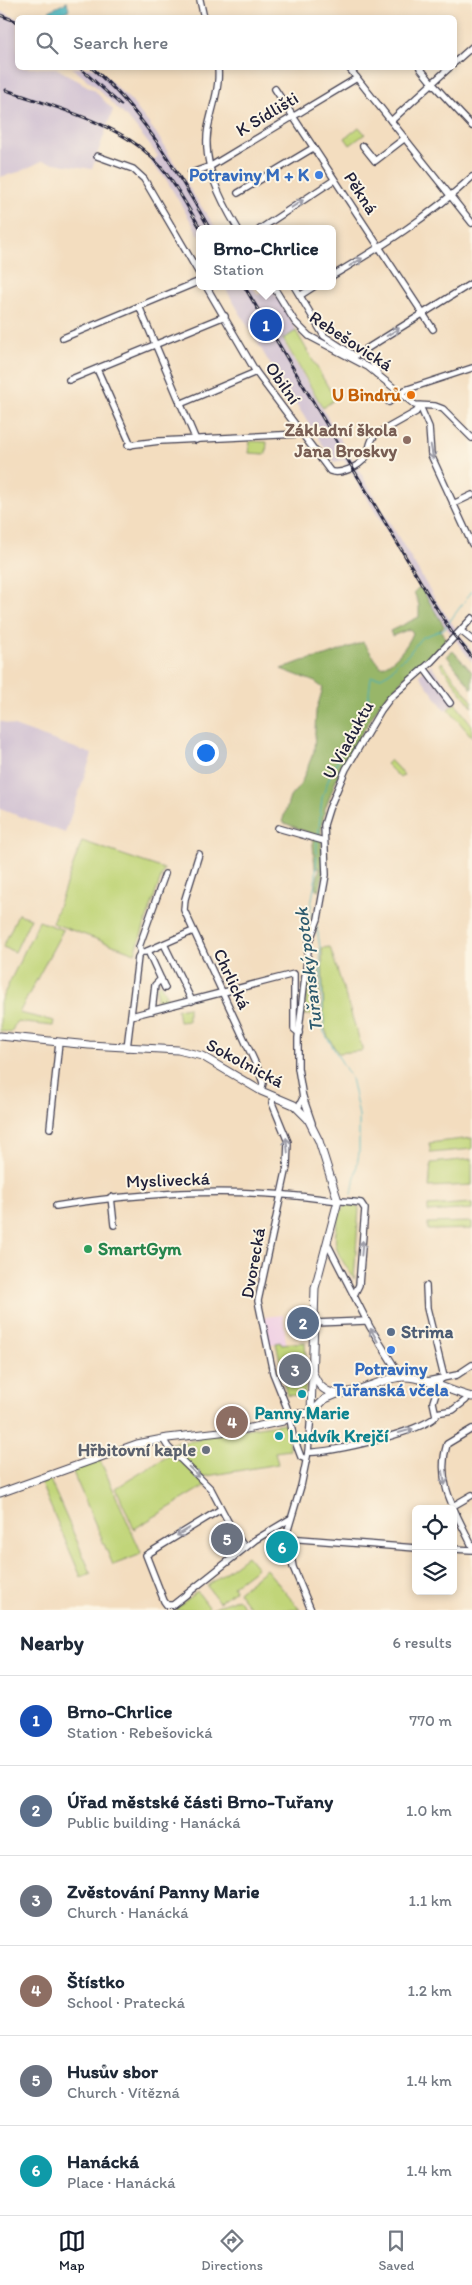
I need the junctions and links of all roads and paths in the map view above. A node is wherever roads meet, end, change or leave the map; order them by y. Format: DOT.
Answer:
graph roads {
  1 [pos="200,0"];
  2 [pos="203,15"];
  3 [pos="471,49"];
  4 [pos="457,61"];
  5 [pos="218,70"];
  6 [pos="351,70"];
  7 [pos="422,70"];
  8 [pos="447,70"];
  9 [pos="357,78"];
  10 [pos="432,83"];
  11 [pos="275,90"];
  12 [pos="292,116"];
  13 [pos="391,120"];
  14 [pos="472,126"];
  15 [pos="405,138"];
  16 [pos="363,146"];
  17 [pos="313,148"];
  18 [pos="97,156"];
  19 [pos="210,166"];
  20 [pos="191,173"];
  21 [pos="472,177"];
  22 [pos="334,180"];
  23 [pos="238,193"];
  24 [pos="451,196"];
  25 [pos="472,223"];
  26 [pos="236,225"];
  27 [pos="266,225"];
  28 [pos="379,248"];
  29 [pos="196,268"];
  30 [pos="336,274"];
  31 [pos="196,283"];
  32 [pos="472,283"];
  33 [pos="208,290"];
  34 [pos="275,290"];
  35 [pos="297,290"];
  36 [pos="309,290"];
  37 [pos="301,295"];
  38 [pos="139,306"];
  39 [pos="422,314"];
  40 [pos="224,316"];
  41 [pos="433,330"];
  42 [pos="63,338"];
  43 [pos="155,345"];
  44 [pos="364,350"];
  45 [pos="472,368"];
  46 [pos="97,369"];
  47 [pos="256,372"];
  48 [pos="377,374"];
  49 [pos="70,380"];
  50 [pos="401,393"];
  51 [pos="389,402"];
  52 [pos="180,404"];
  53 [pos="420,406"];
  54 [pos="300,434"];
  55 [pos="472,438"];
  56 [pos="196,440"];
  57 [pos="472,495"];
  58 [pos="453,504"];
  59 [pos="472,544"];
  60 [pos="472,618"];
  61 [pos="461,631"];
  62 [pos="472,640"];
  63 [pos="424,668"];
  64 [pos="450,704"];
  65 [pos="278,828"];
  66 [pos="324,841"];
  67 [pos="199,854"];
  68 [pos="165,874"];
  69 [pos="193,931"];
  70 [pos="164,944"];
  71 [pos="148,951"];
  72 [pos="141,952"];
  73 [pos="161,979"];
  74 [pos="165,988"];
  75 [pos="222,993"];
  76 [pos="192,1001"];
  77 [pos="152,1011"];
  78 [pos="131,1016"];
  79 [pos="299,1033"];
  80 [pos="0,1036"];
  81 [pos="59,1042"];
  82 [pos="128,1048"];
  83 [pos="261,1091"];
  84 [pos="273,1097"];
  85 [pos="303,1097"];
  86 [pos="298,1108"];
  87 [pos="314,1127"];
  88 [pos="50,1128"];
  89 [pos="281,1193"];
  90 [pos="111,1197"];
  91 [pos="338,1201"];
  92 [pos="56,1206"];
  93 [pos="114,1225"];
  94 [pos="327,1243"];
  95 [pos="426,1286"];
  96 [pos="354,1295"];
  97 [pos="366,1321"];
  98 [pos="314,1323"];
  99 [pos="472,1365"];
  100 [pos="312,1369"];
  101 [pos="444,1376"];
  102 [pos="401,1377"];
  103 [pos="425,1382"];
  104 [pos="438,1386"];
  105 [pos="337,1394"];
  106 [pos="469,1398"];
  107 [pos="311,1413"];
  108 [pos="436,1413"];
  109 [pos="290,1416"];
  110 [pos="472,1429"];
  111 [pos="163,1438"];
  112 [pos="308,1452"];
  113 [pos="306,1459"];
  114 [pos="0,1492"];
  115 [pos="472,1495"];
  116 [pos="453,1505"];
  117 [pos="455,1505"];
  118 [pos="221,1509"];
  119 [pos="457,1512"];
  120 [pos="290,1519"];
  121 [pos="279,1524"];
  122 [pos="288,1528"];
  123 [pos="469,1532"];
  124 [pos="287,1538"];
  125 [pos="245,1548"];
  126 [pos="412,1548"];
  127 [pos="472,1548"];
  128 [pos="457,1550"];
  129 [pos="311,1610"];
  1 -- 2 [label="street"];
  3 -- 4 [label="street"];
  5 -- 19 [label="street"];
  6 -- 9 [label="street"];
  7 -- 10 [label="street"];
  8 -- 10 [label="street"];
  9 -- 12 [label="street, K Sídlišti"];
  9 -- 13 [label="street"];
  10 -- 13 [label="street"];
  10 -- 14 [label="street"];
  11 -- 12 [label="street, Pěkná"];
  12 -- 17 [label="street, Pěkná"];
  12 -- 19 [label="street, K Sídlišti"];
  13 -- 15 [label="street"];
  15 -- 16 [label="street"];
  15 -- 24 [label="street"];
  17 -- 22 [label="street, Pěkná"];
  17 -- 23 [label="street"];
  18 -- 29 [label="street"];
  19 -- 20 [label="street, K Sídlišti"];
  19 -- 26 [label="street"];
  21 -- 24 [label="street"];
  27 -- 22 [label="street, one-way"];
  22 -- 28 [label="street, Pěkná"];
  24 -- 25 [label="street"];
  24 -- 28 [label="street"];
  30 -- 28 [label="street, one-way"];
  28 -- 39 [label="street, Pěkná"];
  31 -- 38 [label="street"];
  32 -- 39 [label="street"];
  33 -- 40 [label="street, Obilní"];
  34 -- 48 [label="street, Rebešovická"];
  35 -- 37 [label="street"];
  36 -- 37 [label="street"];
  37 -- 44 [label="street"];
  38 -- 42 [label="street"];
  38 -- 43 [label="street"];
  39 -- 41 [label="street, Pěkná"];
  44 -- 39 [label="street, one-way"];
  40 -- 43 [label="street"];
  40 -- 47 [label="street, Obilní"];
  43 -- 46 [label="street"];
  43 -- 52 [label="street"];
  44 -- 48 [label="street"];
  45 -- 50 [label="street"];
  46 -- 49 [label="street"];
  46 -- 56 [label="street"];
  47 -- 52 [label="street"];
  47 -- 54 [label="street, Obilní"];
  48 -- 50 [label="street, Rebešovická"];
  50 -- 51 [label="street"];
  50 -- 53 [label="street, Rebešovická"];
  52 -- 56 [label="street"];
  53 -- 54 [label="street, Obilní"];
  53 -- 55 [label="street, Rebešovická"];
  53 -- 58 [label="street, one-way"];
  54 -- 56 [label="street"];
  57 -- 58 [label="street"];
  58 -- 59 [label="street"];
  60 -- 61 [label="street, U Viaduktu"];
  61 -- 62 [label="street"];
  61 -- 63 [label="street, U Viaduktu"];
  63 -- 64 [label="street"];
  63 -- 66 [label="street, U Viaduktu"];
  65 -- 66 [label="street"];
  66 -- 79 [label="street, U Viaduktu"];
  67 -- 69 [label="street, Chrlická"];
  68 -- 72 [label="street"];
  69 -- 70 [label="street"];
  69 -- 75 [label="street, Chrlická"];
  70 -- 71 [label="street"];
  70 -- 76 [label="street"];
  71 -- 72 [label="street"];
  71 -- 73 [label="street"];
  72 -- 78 [label="street"];
  73 -- 74 [label="street"];
  73 -- 77 [label="street"];
  75 -- 76 [label="street"];
  75 -- 79 [label="street"];
  75 -- 83 [label="street, Chrlická"];
  76 -- 77 [label="street"];
  77 -- 78 [label="street"];
  78 -- 82 [label="street"];
  79 -- 85 [label="street"];
  80 -- 81 [label="main road, Sokolnická"];
  81 -- 82 [label="main road, Sokolnická"];
  81 -- 88 [label="street"];
  82 -- 83 [label="main road, Sokolnická"];
  83 -- 84 [label="main road, Sokolnická"];
  84 -- 86 [label="main road, Sokolnická"];
  89 -- 84 [label="street, Dvorecká, one-way"];
  85 -- 86 [label="street"];
  85 -- 87 [label="street"];
  86 -- 87 [label="main road, Sokolnická"];
  87 -- 91 [label="main road, Sokolnická"];
  89 -- 90 [label="street, Myslivecká"];
  89 -- 91 [label="street, Myslivecká"];
  89 -- 109 [label="street, Dvorecká"];
  90 -- 92 [label="street, Myslivecká"];
  90 -- 93 [label="street"];
  91 -- 94 [label="main road"];
  96 -- 91 [label="street, Myslivecká, one-way"];
  94 -- 96 [label="street"];
  94 -- 98 [label="main road"];
  95 -- 101 [label="street"];
  96 -- 97 [label="street"];
  97 -- 98 [label="street"];
  102 -- 97 [label="street, one-way"];
  98 -- 100 [label="main road"];
  99 -- 101 [label="street"];
  100 -- 105 [label="main road"];
  100 -- 107 [label="main road"];
  101 -- 103 [label="street"];
  101 -- 104 [label="street"];
  102 -- 103 [label="main road"];
  102 -- 105 [label="main road"];
  103 -- 104 [label="main road"];
  104 -- 106 [label="main road"];
  104 -- 108 [label="street"];
  105 -- 107 [label="main road"];
  106 -- 108 [label="street"];
  107 -- 109 [label="main road"];
  107 -- 112 [label="street"];
  112 -- 108 [label="street, one-way"];
  109 -- 111 [label="main road"];
  109 -- 113 [label="street, Dvorecká"];
  110 -- 116 [label="street, one-way"];
  111 -- 114 [label="main road"];
  111 -- 118 [label="street, one-way"];
  112 -- 113 [label="street"];
  113 -- 120 [label="street"];
  115 -- 117 [label="street"];
  118 -- 125 [label="street"];
  118 -- 125 [label="street, one-way"];
  119 -- 123 [label="street"];
  120 -- 121 [label="street"];
  120 -- 122 [label="street"];
  121 -- 122 [label="street"];
  121 -- 125 [label="street"];
  122 -- 124 [label="street"];
  123 -- 127 [label="street"];
  124 -- 126 [label="street"];
  124 -- 129 [label="street"];
  127 -- 128 [label="street"];
}
